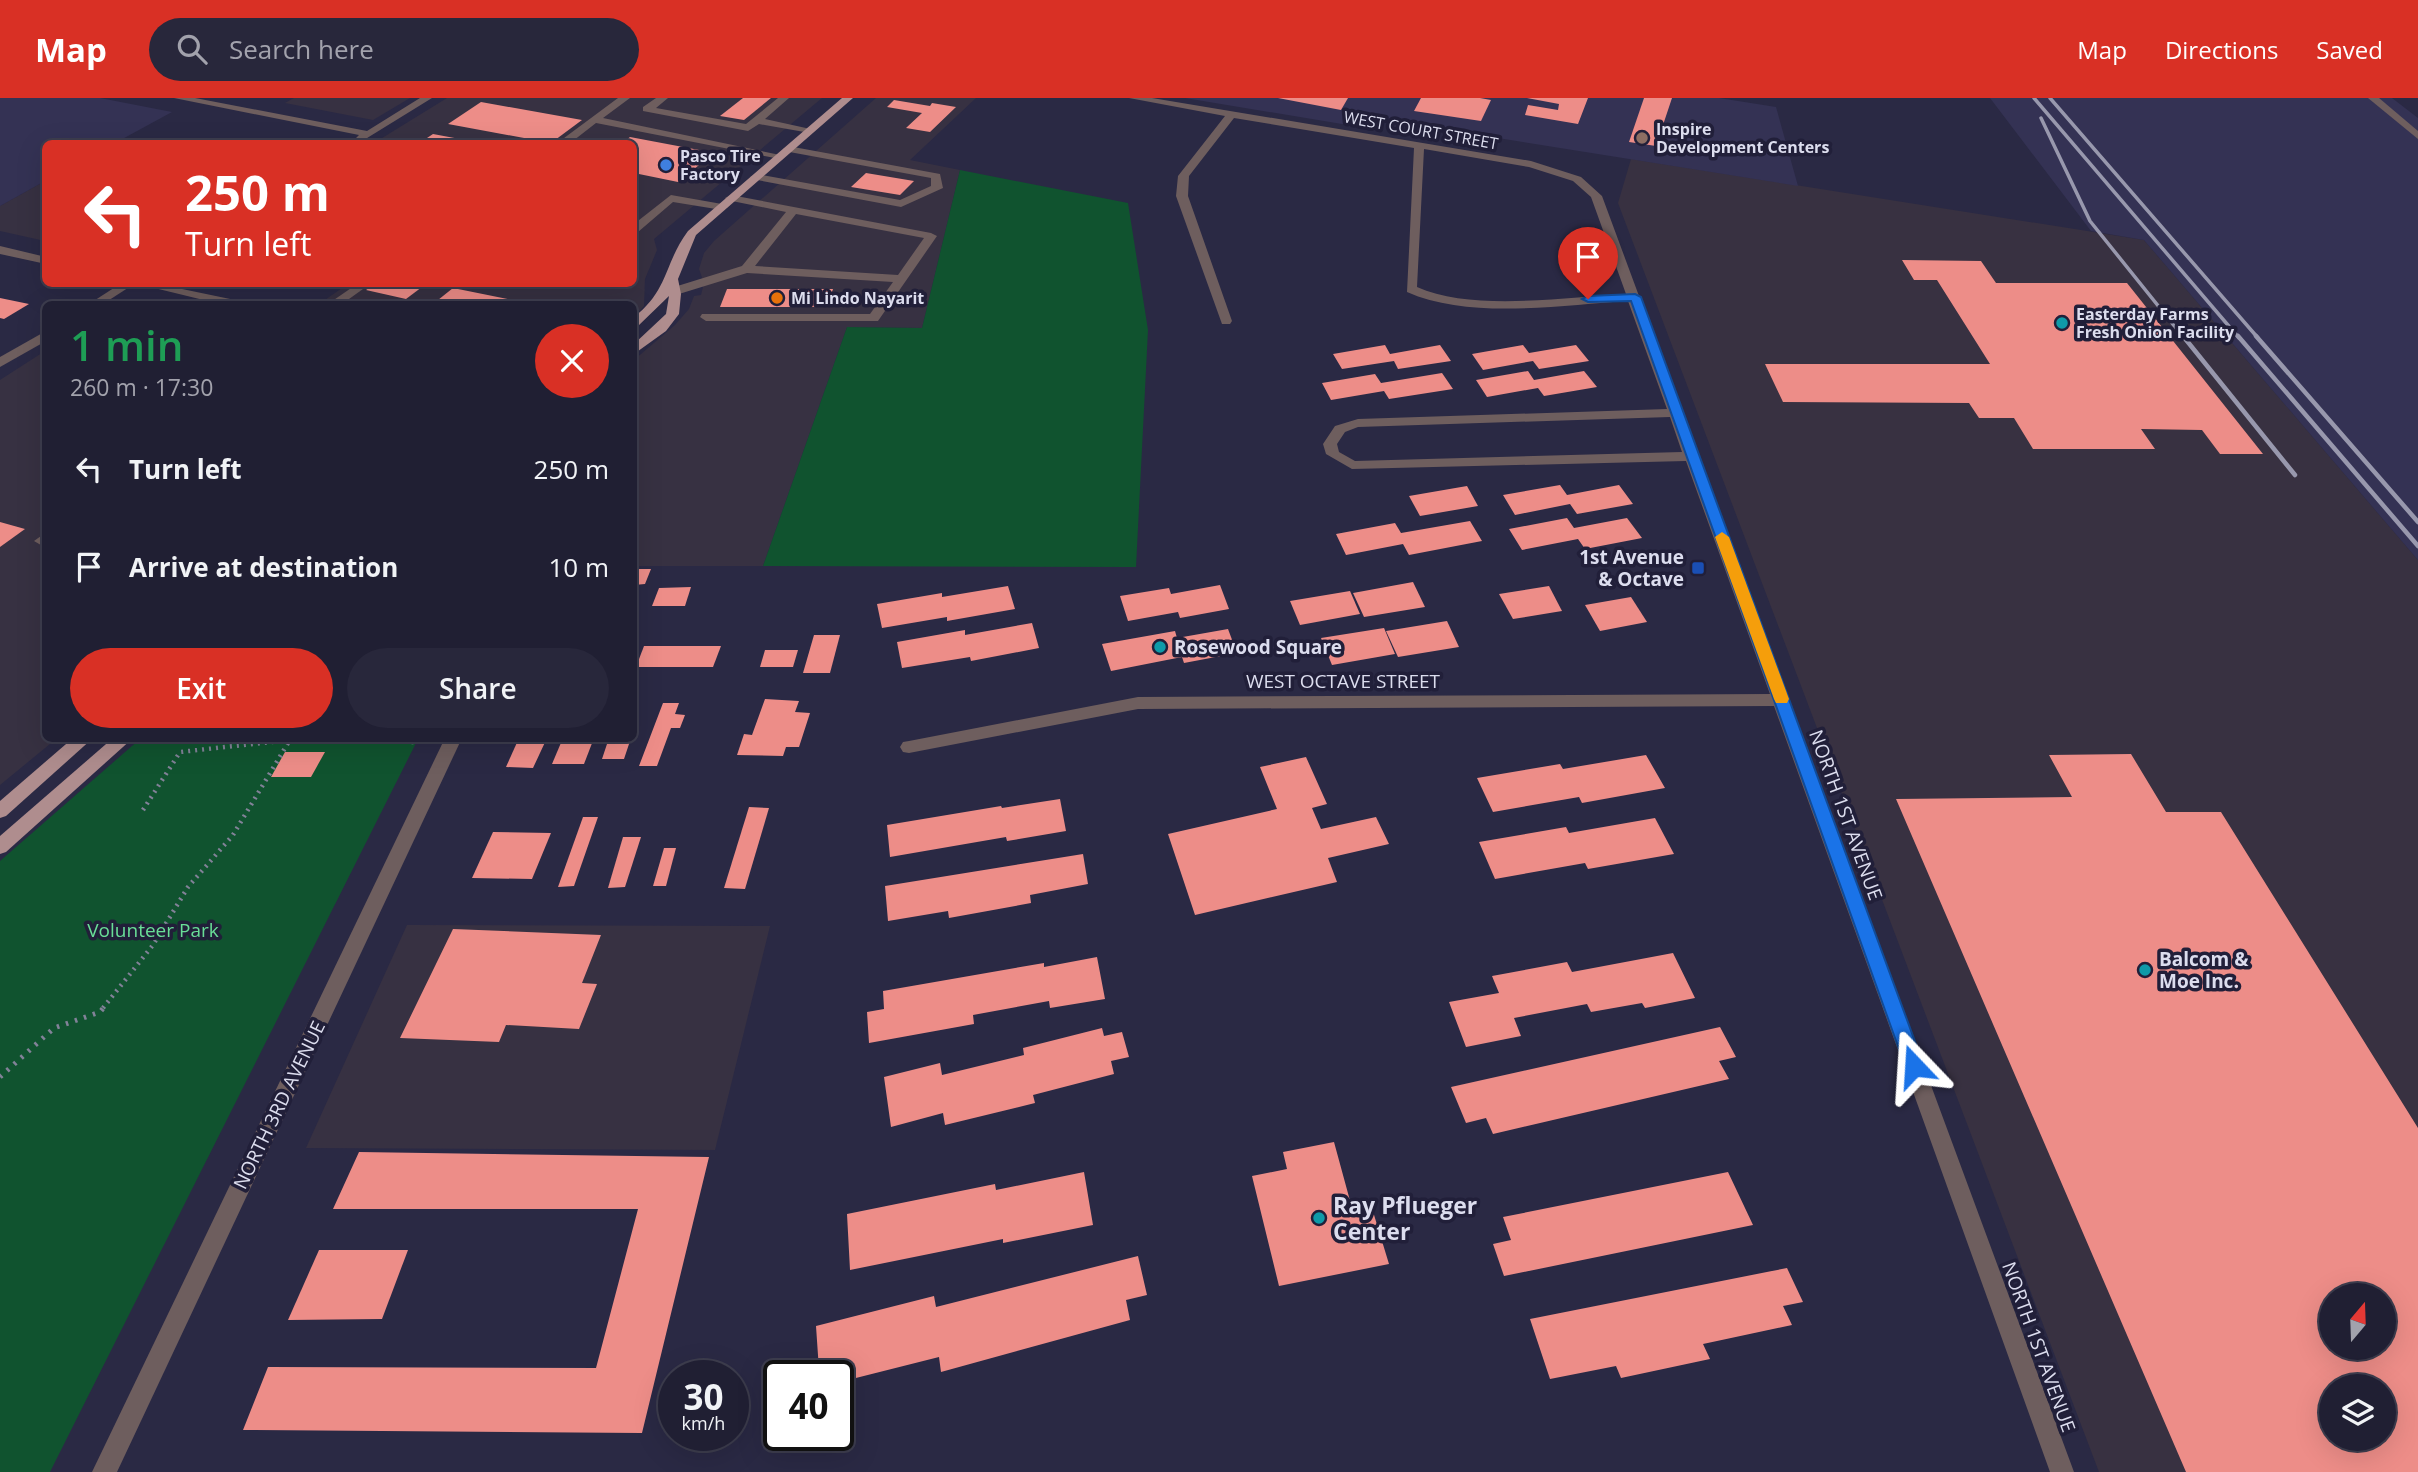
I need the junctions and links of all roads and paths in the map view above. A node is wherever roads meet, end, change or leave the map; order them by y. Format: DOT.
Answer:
graph roads {
  1 [pos="179,98"];
  2 [pos="426,98"];
  3 [pos="625,98"];
  4 [pos="663,98"];
  5 [pos="784,98"];
  6 [pos="848,98"];
  7 [pos="1134,98"];
  8 [pos="2372,98"];
  9 [pos="1151,99"];
  10 [pos="1231,114"];
  11 [pos="595,120"];
  12 [pos="757,121"];
  13 [pos="810,130"];
  14 [pos="368,134"];
  15 [pos="2418,136"];
  16 [pos="359,140"];
  17 [pos="567,140"];
  18 [pos="1419,146"];
  19 [pos="784,153"];
  20 [pos="756,177"];
  21 [pos="1577,179"];
  22 [pos="726,202"];
  23 [pos="793,210"];
  24 [pos="637,227"];
  25 [pos="0,250"];
  26 [pos="42,260"];
  27 [pos="746,269"];
  28 [pos="901,279"];
  29 [pos="673,286"];
  30 [pos="123,287"];
  31 [pos="158,287"];
  32 [pos="360,287"];
  33 [pos="1635,297"];
  34 [pos="100,301"];
  35 [pos="221,301"];
  36 [pos="338,301"];
  37 [pos="706,317"];
  38 [pos="637,320"];
  39 [pos="1226,321"];
  40 [pos="42,337"];
  41 [pos="637,347"];
  42 [pos="0,363"];
  43 [pos="1678,413"];
  44 [pos="1693,456"];
  45 [pos="1782,700"];
  46 [pos="80,742"];
  47 [pos="120,742"];
  48 [pos="265,742"];
  49 [pos="289,742"];
  50 [pos="385,742"];
  51 [pos="452,742"];
  52 [pos="416,743"];
  53 [pos="909,747"];
  54 [pos="143,810"];
  55 [pos="0,811"];
  56 [pos="0,848"];
  57 [pos="0,1077"];
  58 [pos="104,1472"];
  59 [pos="2062,1472"];
  1 -- 14 [label="street"];
  2 -- 14 [label="street"];
  3 -- 11 [label="street"];
  4 -- 12 [label="street"];
  5 -- 12 [label="street"];
  6 -- 13 [label="main road"];
  7 -- 9 [label="street, WEST COURT STREET"];
  8 -- 15 [label="street"];
  9 -- 10 [label="street, WEST COURT STREET"];
  10 -- 18 [label="street, WEST COURT STREET"];
  10 -- 39 [label="street"];
  11 -- 17 [label="street"];
  11 -- 19 [label="street"];
  12 -- 13 [label="street"];
  13 -- 19 [label="main road"];
  14 -- 16 [label="street"];
  18 -- 21 [label="street, WEST COURT STREET"];
  18 -- 33 [label="street"];
  19 -- 20 [label="main road"];
  19 -- 20 [label="street"];
  20 -- 22 [label="main road"];
  21 -- 33 [label="street, NORTH 1ST AVENUE"];
  22 -- 23 [label="street"];
  22 -- 24 [label="street"];
  22 -- 29 [label="main road"];
  23 -- 27 [label="street"];
  23 -- 28 [label="street"];
  25 -- 26 [label="street"];
  27 -- 28 [label="street"];
  27 -- 29 [label="street"];
  28 -- 37 [label="street"];
  29 -- 38 [label="main road"];
  29 -- 41 [label="main road"];
  30 -- 34 [label="street"];
  31 -- 35 [label="street"];
  32 -- 36 [label="street"];
  33 -- 43 [label="street, NORTH 1ST AVENUE"];
  40 -- 42 [label="street"];
  43 -- 44 [label="street, NORTH 1ST AVENUE"];
  43 -- 44 [label="street"];
  44 -- 45 [label="street, NORTH 1ST AVENUE"];
  45 -- 53 [label="street, WEST OCTAVE STREET"];
  45 -- 59 [label="street, NORTH 1ST AVENUE"];
  46 -- 55 [label="main road"];
  47 -- 56 [label="main road"];
  48 -- 54 [label="path"];
  49 -- 57 [label="path"];
  50 -- 52 [label="path"];
  51 -- 58 [label="street, NORTH 3RD AVENUE"];
}
